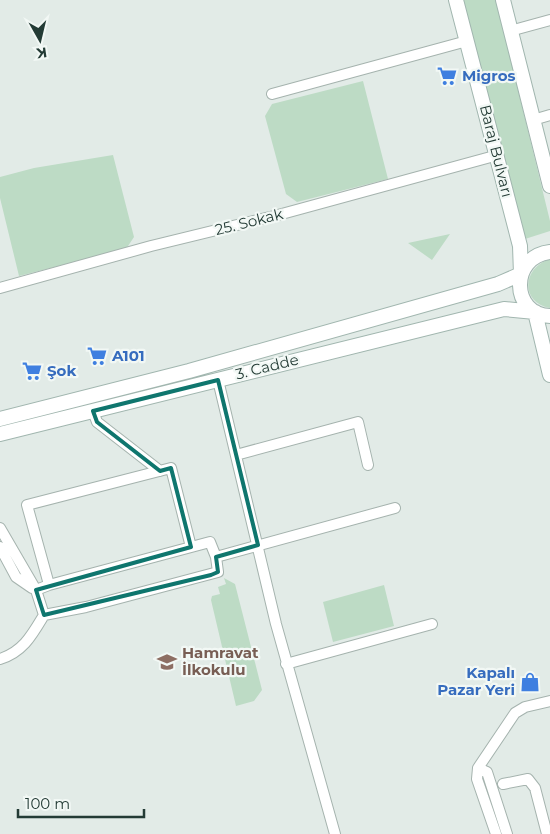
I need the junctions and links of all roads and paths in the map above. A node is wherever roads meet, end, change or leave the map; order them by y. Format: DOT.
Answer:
graph roads {
  1 [pos="456,0"];
  2 [pos="503,0"];
  3 [pos="550,20"];
  4 [pos="510,31"];
  5 [pos="467,41"];
  6 [pos="272,94"];
  7 [pos="550,115"];
  8 [pos="533,120"];
  9 [pos="498,155"];
  10 [pos="550,186"];
  11 [pos="550,252"];
  12 [pos="521,274"];
  13 [pos="0,288"];
  14 [pos="535,312"];
  15 [pos="550,316"];
  16 [pos="550,375"];
  17 [pos="218,380"];
  18 [pos="92,411"];
  19 [pos="0,419"];
  20 [pos="0,434"];
  21 [pos="236,455"];
  22 [pos="368,465"];
  23 [pos="160,471"];
  24 [pos="395,508"];
  25 [pos="0,528"];
  26 [pos="258,546"];
  27 [pos="0,547"];
  28 [pos="191,547"];
  29 [pos="216,557"];
  30 [pos="48,581"];
  31 [pos="36,590"];
  32 [pos="44,615"];
  33 [pos="432,624"];
  34 [pos="0,659"];
  35 [pos="286,664"];
  36 [pos="550,701"];
  37 [pos="478,768"];
  38 [pos="503,784"];
  39 [pos="545,809"];
  40 [pos="335,834"];
  41 [pos="496,834"];
  42 [pos="507,834"];
  43 [pos="547,834"];
  1 -- 5 [label="main road, Baraj Bulvarı"];
  2 -- 4 [label="main road"];
  3 -- 4 [label="street"];
  4 -- 8 [label="main road"];
  5 -- 6 [label="street"];
  5 -- 9 [label="main road, Baraj Bulvarı"];
  7 -- 8 [label="street"];
  8 -- 10 [label="main road"];
  9 -- 12 [label="main road, Baraj Bulvarı"];
  9 -- 13 [label="street, 25. Sokak"];
  11 -- 12 [label="main road"];
  12 -- 14 [label="main road, Baraj Bulvarı"];
  12 -- 19 [label="main road, 3. Cadde"];
  14 -- 15 [label="main road, 3. Cadde"];
  14 -- 16 [label="main road"];
  14 -- 17 [label="main road, 3. Cadde"];
  17 -- 18 [label="main road, 3. Cadde"];
  17 -- 21 [label="street"];
  18 -- 20 [label="main road, 3. Cadde"];
  18 -- 23 [label="street"];
  21 -- 22 [label="street"];
  21 -- 26 [label="street"];
  23 -- 28 [label="street"];
  23 -- 30 [label="street"];
  24 -- 26 [label="street"];
  25 -- 31 [label="street"];
  26 -- 29 [label="street"];
  26 -- 35 [label="street"];
  27 -- 31 [label="street"];
  28 -- 29 [label="street"];
  28 -- 31 [label="street"];
  29 -- 32 [label="street"];
  31 -- 32 [label="street"];
  32 -- 34 [label="street"];
  33 -- 35 [label="street"];
  35 -- 40 [label="street"];
  36 -- 37 [label="street"];
  37 -- 41 [label="street"];
  37 -- 42 [label="street"];
  38 -- 39 [label="street"];
  39 -- 43 [label="street"];
}
